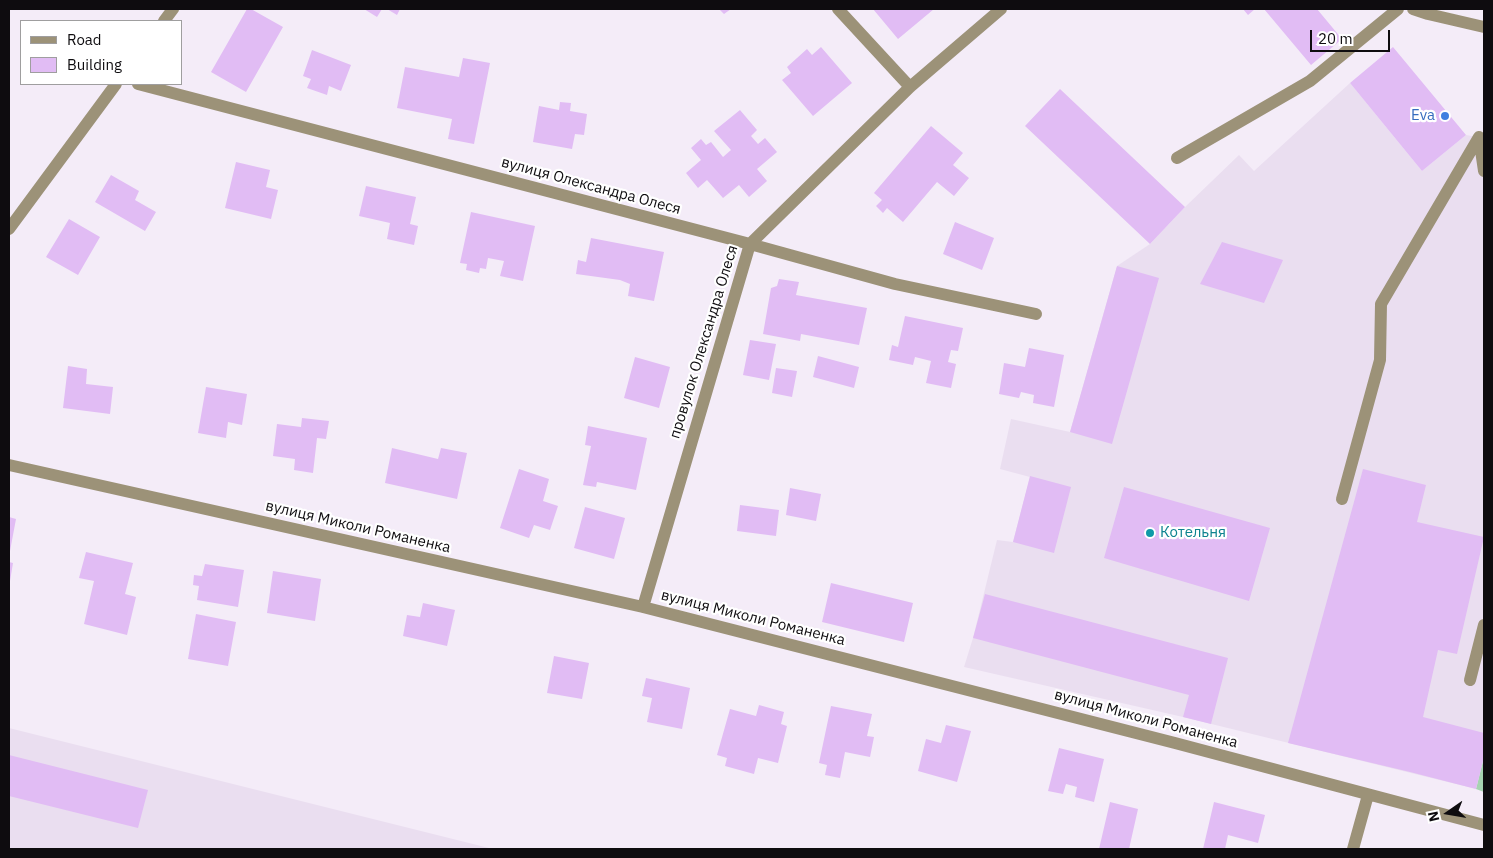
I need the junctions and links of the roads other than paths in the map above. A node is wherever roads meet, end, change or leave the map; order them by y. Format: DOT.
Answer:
graph roads {
  1 [pos="174,9"];
  2 [pos="838,9"];
  3 [pos="1001,9"];
  4 [pos="1398,9"];
  5 [pos="1413,9"];
  6 [pos="165,20"];
  7 [pos="1484,27"];
  8 [pos="115,85"];
  9 [pos="142,85"];
  10 [pos="910,87"];
  11 [pos="1177,158"];
  12 [pos="1484,171"];
  13 [pos="9,229"];
  14 [pos="750,244"];
  15 [pos="1036,314"];
  16 [pos="9,465"];
  17 [pos="1342,499"];
  18 [pos="643,607"];
  19 [pos="1484,625"];
  20 [pos="1470,680"];
  21 [pos="1368,795"];
  22 [pos="1484,825"];
  23 [pos="1353,849"];
  1 -- 6 [label="street"];
  2 -- 10 [label="street"];
  3 -- 10 [label="street, провулок Олександра Олеся"];
  4 -- 11 [label="street"];
  5 -- 7 [label="street"];
  8 -- 13 [label="street"];
  9 -- 14 [label="street, вулиця Олександра Олеся"];
  10 -- 14 [label="street, провулок Олександра Олеся"];
  12 -- 17 [label="street"];
  14 -- 15 [label="street, вулиця Олександра Олеся"];
  14 -- 18 [label="street, провулок Олександра Олеся"];
  16 -- 18 [label="street, вулиця Миколи Романенка"];
  18 -- 21 [label="street, вулиця Миколи Романенка"];
  19 -- 20 [label="street"];
  21 -- 22 [label="street, вулиця Миколи Романенка"];
  21 -- 23 [label="street"];
}
